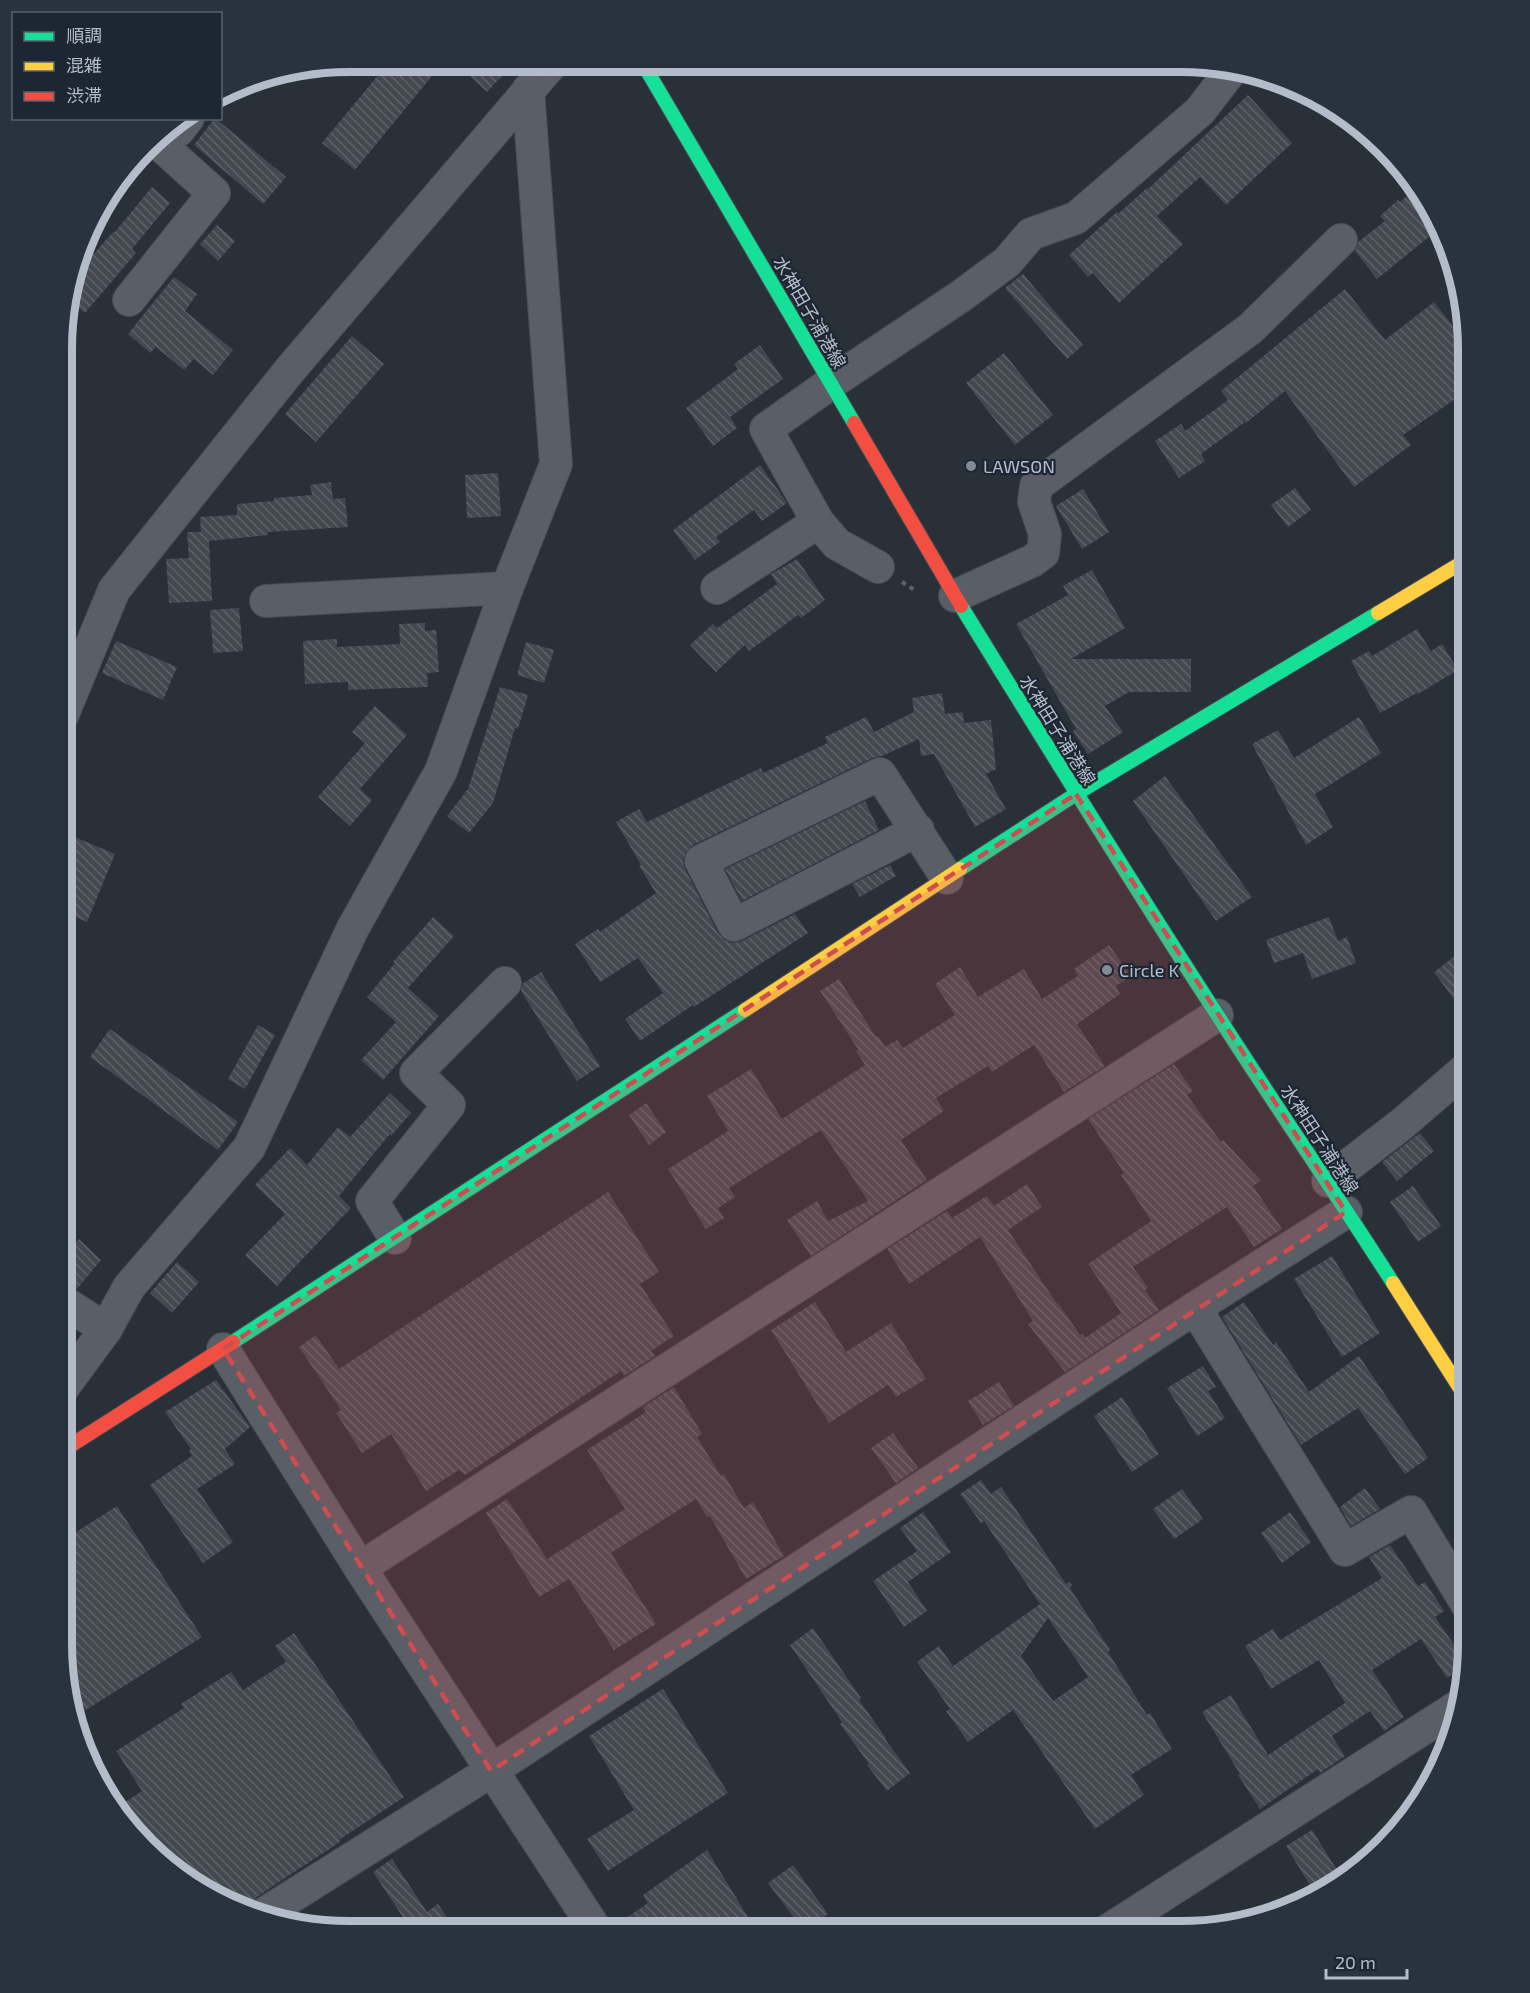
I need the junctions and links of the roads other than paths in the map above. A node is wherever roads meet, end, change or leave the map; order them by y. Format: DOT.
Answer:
graph roads {
  1 [pos="543,72"];
  2 [pos="648,72"];
  3 [pos="1227,76"];
  4 [pos="528,90"];
  5 [pos="161,146"];
  6 [pos="1341,240"];
  7 [pos="129,300"];
  8 [pos="831,383"];
  9 [pos="818,522"];
  10 [pos="1458,565"];
  11 [pos="878,567"];
  12 [pos="507,588"];
  13 [pos="717,588"];
  14 [pos="955,596"];
  15 [pos="266,601"];
  16 [pos="72,692"];
  17 [pos="1076,794"];
  18 [pos="918,830"];
  19 [pos="947,878"];
  20 [pos="505,983"];
  21 [pos="1217,1015"];
  22 [pos="1458,1076"];
  23 [pos="1328,1181"];
  24 [pos="1346,1212"];
  25 [pos="395,1238"];
  26 [pos="72,1307"];
  27 [pos="1195,1308"];
  28 [pos="106,1329"];
  29 [pos="223,1349"];
  30 [pos="72,1375"];
  31 [pos="1458,1386"];
  32 [pos="72,1445"];
  33 [pos="360,1568"];
  34 [pos="1458,1590"];
  35 [pos="1450,1711"];
  36 [pos="491,1771"];
  37 [pos="271,1910"];
  38 [pos="590,1921"];
  39 [pos="1123,1921"];
  1 -- 4 [label="street"];
  2 -- 8 [label="street, 水神田子浦港線"];
  3 -- 8 [label="street"];
  4 -- 12 [label="street"];
  4 -- 16 [label="street"];
  5 -- 7 [label="street"];
  6 -- 14 [label="street"];
  8 -- 9 [label="street"];
  8 -- 14 [label="street, 水神田子浦港線"];
  9 -- 11 [label="street"];
  9 -- 13 [label="street"];
  10 -- 17 [label="street"];
  12 -- 15 [label="street"];
  12 -- 28 [label="street"];
  14 -- 17 [label="street, 水神田子浦港線"];
  17 -- 19 [label="street"];
  17 -- 21 [label="street, 水神田子浦港線"];
  18 -- 18 [label="street"];
  18 -- 19 [label="street"];
  19 -- 25 [label="street"];
  20 -- 25 [label="street"];
  21 -- 23 [label="street, 水神田子浦港線"];
  21 -- 33 [label="street"];
  22 -- 23 [label="street"];
  23 -- 24 [label="street, 水神田子浦港線"];
  24 -- 27 [label="street"];
  24 -- 31 [label="street, 水神田子浦港線"];
  25 -- 29 [label="street"];
  26 -- 28 [label="street"];
  27 -- 34 [label="street"];
  27 -- 36 [label="street"];
  28 -- 30 [label="street"];
  29 -- 32 [label="street"];
  29 -- 33 [label="street"];
  33 -- 36 [label="street"];
  35 -- 39 [label="street"];
  36 -- 37 [label="street"];
  36 -- 38 [label="street"];
}
